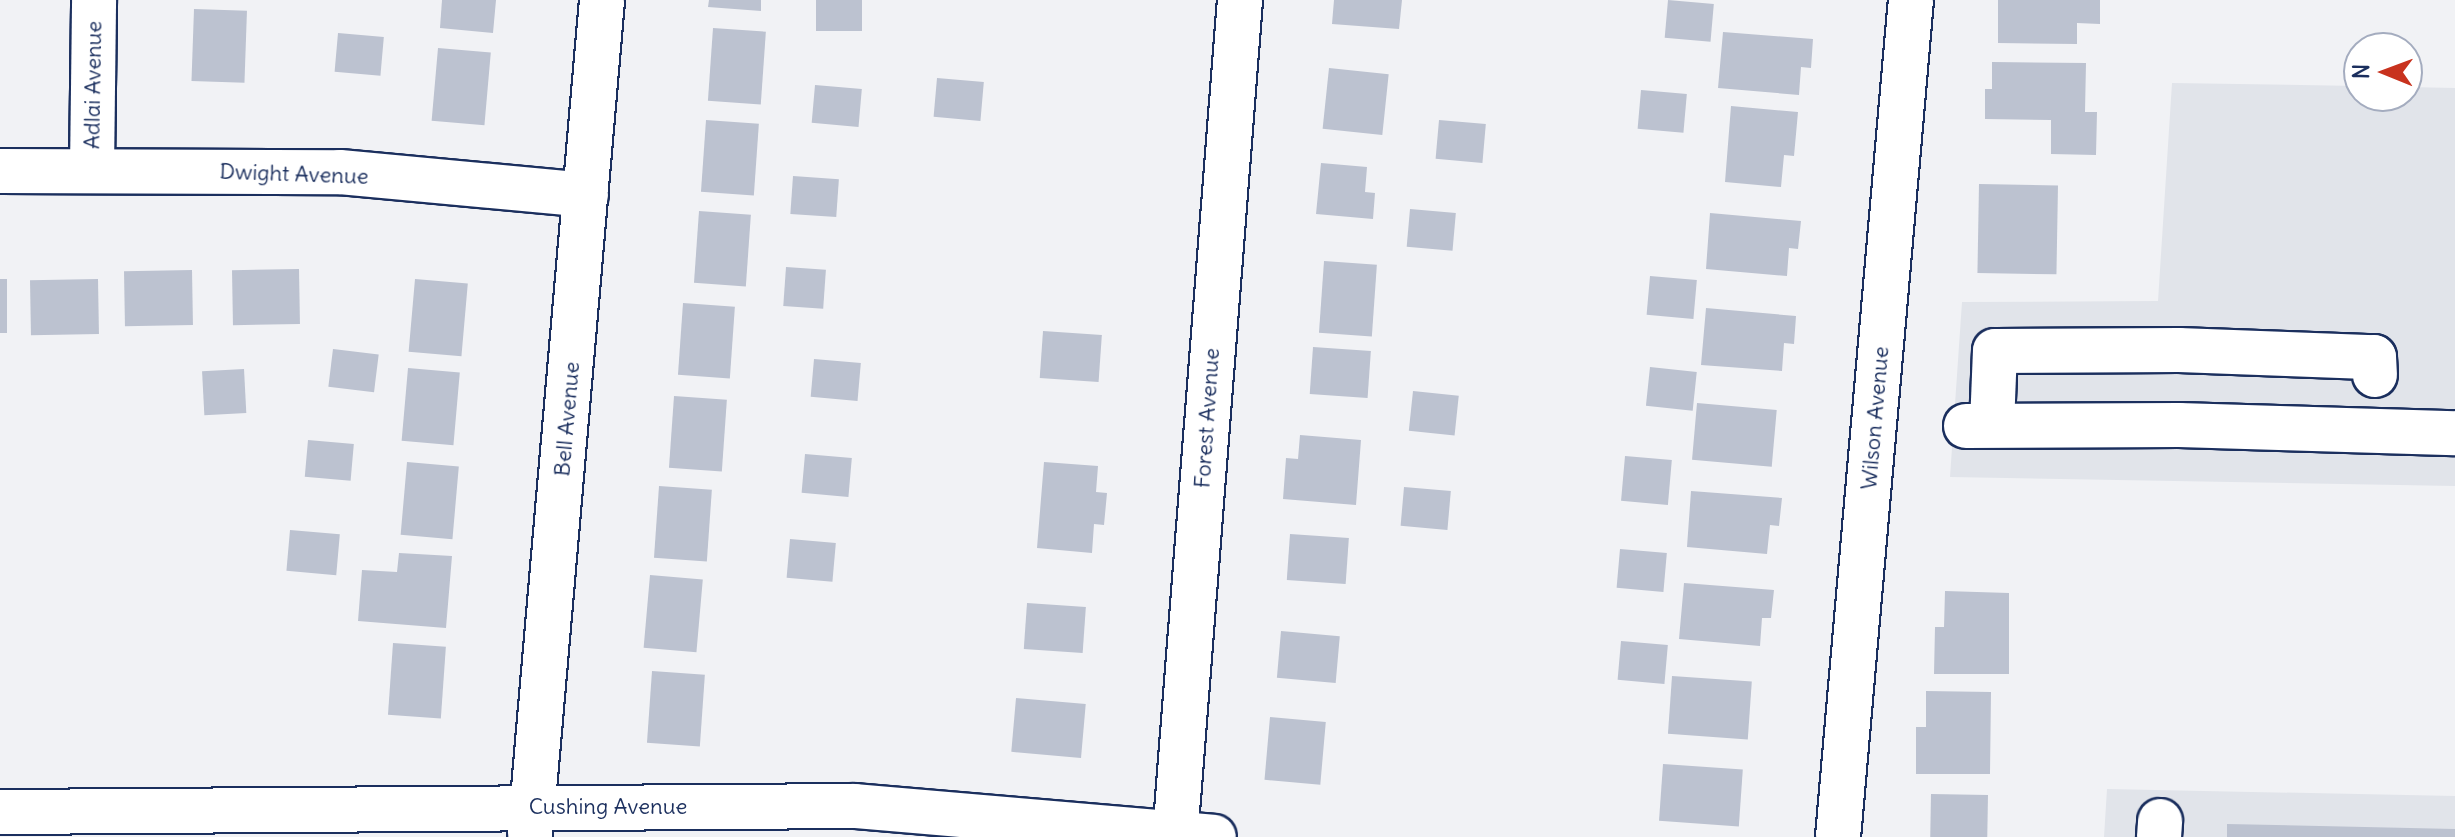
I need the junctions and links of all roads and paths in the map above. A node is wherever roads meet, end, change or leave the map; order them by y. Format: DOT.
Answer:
graph roads {
  1 [pos="94,0"];
  2 [pos="602,0"];
  3 [pos="1240,0"];
  4 [pos="1911,0"];
  5 [pos="92,170"];
  6 [pos="0,171"];
  7 [pos="586,195"];
  8 [pos="2375,375"];
  9 [pos="2455,433"];
  10 [pos="0,812"];
  11 [pos="532,822"];
  12 [pos="1188,836"];
  13 [pos="1838,837"];
  1 -- 5 [label="street, Adlai Avenue"];
  2 -- 7 [label="street, Bell Avenue"];
  3 -- 12 [label="street, Forest Avenue"];
  4 -- 13 [label="street, Wilson Avenue"];
  5 -- 6 [label="street, Dwight Avenue"];
  5 -- 7 [label="street, Dwight Avenue"];
  7 -- 11 [label="street, Bell Avenue"];
  8 -- 9 [label="street"];
  10 -- 11 [label="street, Cushing Avenue"];
  11 -- 12 [label="street, Cushing Avenue"];
}
